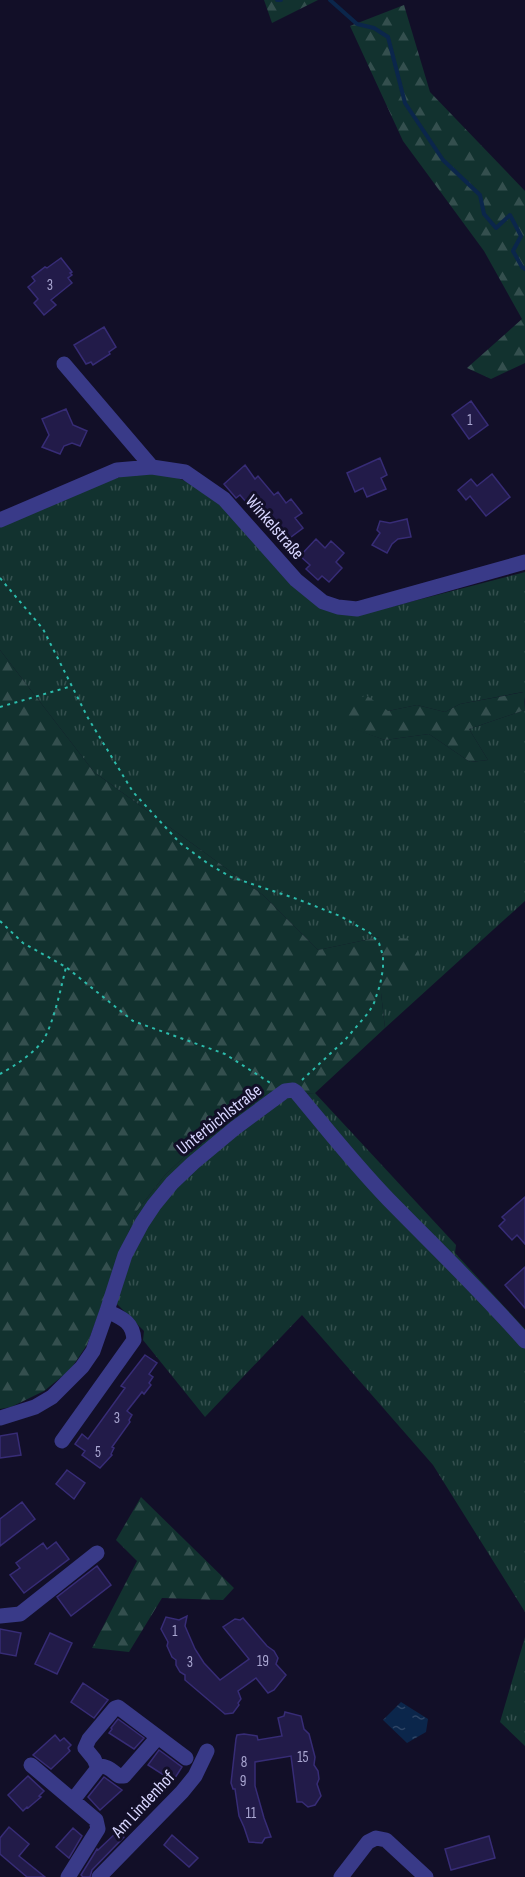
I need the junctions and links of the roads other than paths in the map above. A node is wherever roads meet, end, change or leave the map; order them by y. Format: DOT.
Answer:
graph roads {
  1 [pos="64,364"];
  2 [pos="152,467"];
  3 [pos="0,520"];
  4 [pos="525,562"];
  5 [pos="107,1311"];
  6 [pos="523,1334"];
  7 [pos="0,1418"];
  8 [pos="62,1441"];
  9 [pos="97,1553"];
  10 [pos="0,1616"];
  11 [pos="158,1737"];
  12 [pos="207,1751"];
  13 [pos="186,1758"];
  14 [pos="31,1765"];
  15 [pos="98,1766"];
  16 [pos="72,1800"];
  17 [pos="68,1877"];
  18 [pos="99,1877"];
  19 [pos="341,1877"];
  20 [pos="426,1877"];
  1 -- 2 [label="street"];
  2 -- 3 [label="street, Winkelstraße"];
  2 -- 4 [label="street, Winkelstraße"];
  5 -- 6 [label="street, Unterbichlstraße"];
  5 -- 7 [label="street, Unterbichlstraße"];
  5 -- 8 [label="street"];
  9 -- 10 [label="street"];
  11 -- 13 [label="street"];
  11 -- 15 [label="street"];
  11 -- 15 [label="street"];
  12 -- 18 [label="street, Am Lindenhof"];
  14 -- 16 [label="street"];
  15 -- 16 [label="street"];
  16 -- 17 [label="street"];
  19 -- 20 [label="street"];
}
